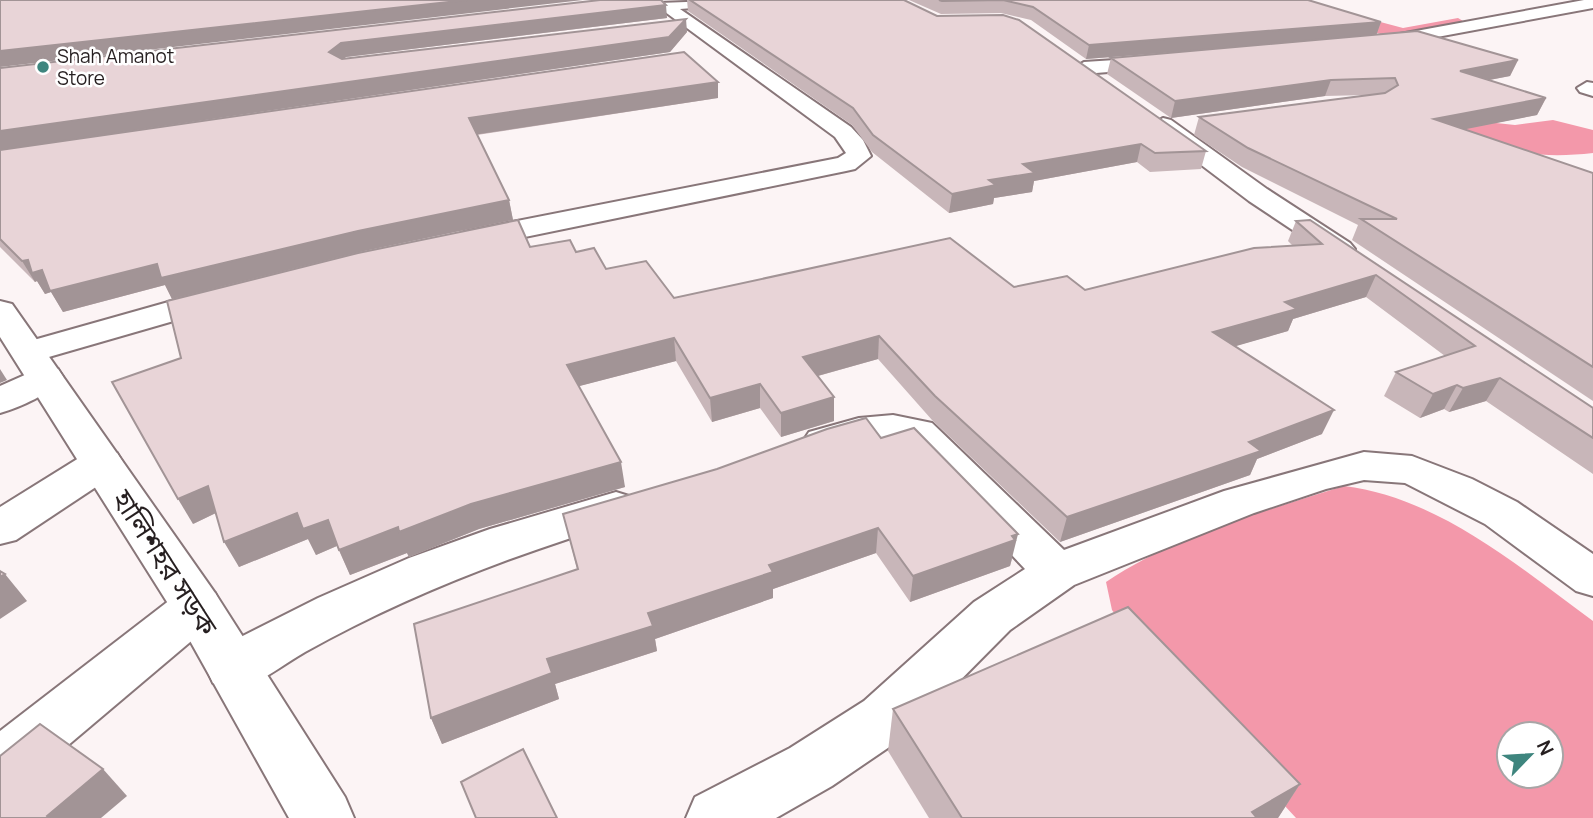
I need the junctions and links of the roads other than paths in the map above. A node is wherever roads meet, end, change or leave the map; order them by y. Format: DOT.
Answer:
graph roads {
  1 [pos="732,0"];
  2 [pos="1591,1"];
  3 [pos="661,3"];
  4 [pos="686,23"];
  5 [pos="663,26"];
  6 [pos="1365,44"];
  7 [pos="1176,62"];
  8 [pos="1119,93"];
  9 [pos="1142,109"];
  10 [pos="1205,126"];
  11 [pos="1167,128"];
  12 [pos="451,243"];
  13 [pos="1362,264"];
  14 [pos="246,290"];
  15 [pos="0,311"];
  16 [pos="37,365"];
  17 [pos="0,401"];
  18 [pos="781,455"];
  19 [pos="103,463"];
  20 [pos="660,495"];
  21 [pos="0,528"];
  22 [pos="1057,572"];
  23 [pos="1593,578"];
  24 [pos="197,607"];
  25 [pos="232,667"];
  26 [pos="0,766"];
  27 [pos="311,812"];
  28 [pos="717,818"];
  1 -- 3 [label="street"];
  2 -- 6 [label="street"];
  3 -- 4 [label="street"];
  4 -- 5 [label="street"];
  4 -- 12 [label="street"];
  7 -- 8 [label="street"];
  9 -- 11 [label="street"];
  10 -- 11 [label="street"];
  11 -- 13 [label="street"];
  14 -- 16 [label="street"];
  15 -- 16 [label="street, হালিশহর সড়ক"];
  16 -- 17 [label="street"];
  16 -- 19 [label="street, হালিশহর সড়ক"];
  18 -- 22 [label="street"];
  19 -- 21 [label="street"];
  19 -- 24 [label="street, হালিশহর সড়ক"];
  20 -- 25 [label="street"];
  22 -- 23 [label="street"];
  22 -- 28 [label="street"];
  24 -- 25 [label="street, হালিশহর সড়ক"];
  24 -- 26 [label="street"];
  25 -- 27 [label="street, হালিশহর সড়ক"];
}
